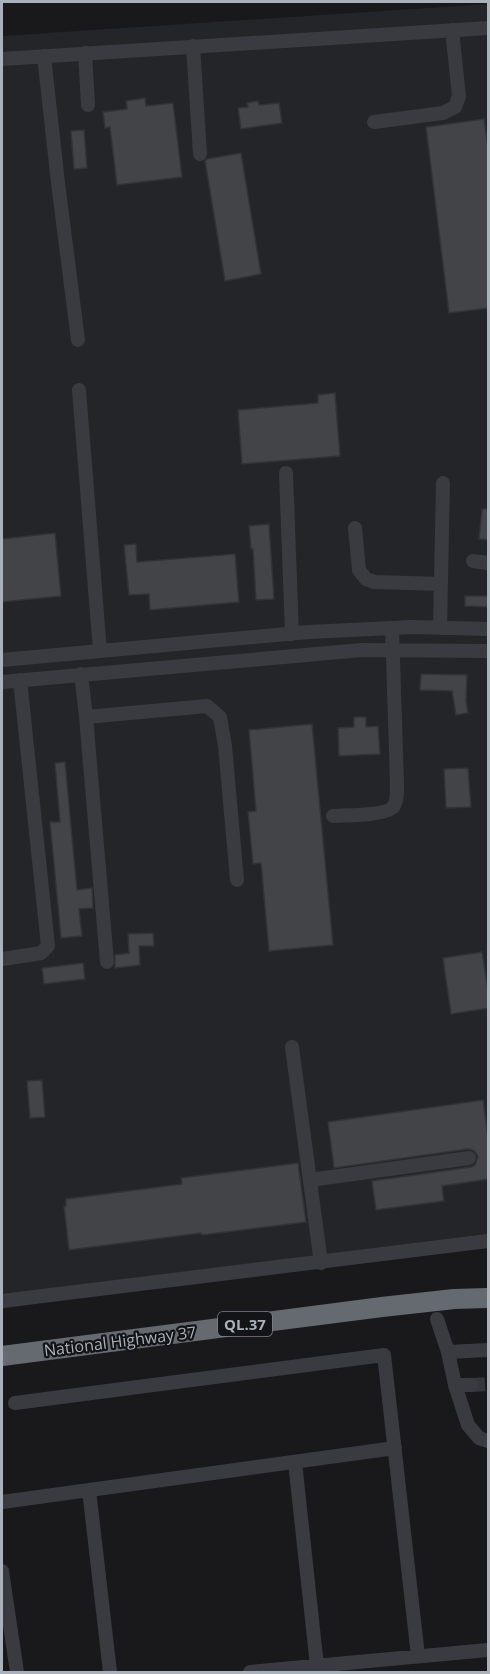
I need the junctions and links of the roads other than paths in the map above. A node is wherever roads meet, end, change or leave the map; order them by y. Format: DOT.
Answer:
graph roads {
  1 [pos="489,28"];
  2 [pos="452,30"];
  3 [pos="193,46"];
  4 [pos="85,53"];
  5 [pos="44,56"];
  6 [pos="2,59"];
  7 [pos="88,105"];
  8 [pos="374,122"];
  9 [pos="200,154"];
  10 [pos="78,340"];
  11 [pos="80,390"];
  12 [pos="286,473"];
  13 [pos="444,483"];
  14 [pos="355,528"];
  15 [pos="473,561"];
  16 [pos="489,563"];
  17 [pos="441,584"];
  18 [pos="392,628"];
  19 [pos="440,628"];
  20 [pos="489,629"];
  21 [pos="292,634"];
  22 [pos="100,651"];
  23 [pos="392,651"];
  24 [pos="489,651"];
  25 [pos="2,660"];
  26 [pos="81,674"];
  27 [pos="20,680"];
  28 [pos="2,682"];
  29 [pos="86,717"];
  30 [pos="333,816"];
  31 [pos="237,880"];
  32 [pos="3,959"];
  33 [pos="107,962"];
  34 [pos="292,1047"];
  35 [pos="470,1158"];
  36 [pos="310,1180"];
  37 [pos="489,1241"];
  38 [pos="321,1263"];
  39 [pos="489,1298"];
  40 [pos="2,1301"];
  41 [pos="437,1320"];
  42 [pos="489,1350"];
  43 [pos="448,1352"];
  44 [pos="2,1356"];
  45 [pos="455,1385"];
  46 [pos="471,1385"];
  47 [pos="15,1403"];
  48 [pos="489,1441"];
  49 [pos="395,1448"];
  50 [pos="295,1462"];
  51 [pos="88,1490"];
  52 [pos="2,1502"];
  53 [pos="2,1571"];
  54 [pos="489,1650"];
  55 [pos="418,1656"];
  56 [pos="317,1666"];
  57 [pos="16,1672"];
  58 [pos="110,1672"];
  59 [pos="250,1672"];
  1 -- 2 [label="street"];
  2 -- 3 [label="street"];
  2 -- 8 [label="street"];
  3 -- 4 [label="street"];
  3 -- 9 [label="street"];
  4 -- 5 [label="street"];
  4 -- 7 [label="street"];
  5 -- 6 [label="street"];
  5 -- 10 [label="street"];
  11 -- 22 [label="street"];
  12 -- 21 [label="street"];
  13 -- 17 [label="street"];
  14 -- 17 [label="street"];
  15 -- 16 [label="street"];
  17 -- 19 [label="street"];
  18 -- 19 [label="street"];
  18 -- 21 [label="street"];
  18 -- 23 [label="street"];
  19 -- 20 [label="street"];
  21 -- 22 [label="street"];
  22 -- 25 [label="street"];
  23 -- 24 [label="street"];
  23 -- 26 [label="street"];
  23 -- 30 [label="street"];
  26 -- 27 [label="street"];
  26 -- 29 [label="street"];
  27 -- 28 [label="street"];
  27 -- 32 [label="street"];
  29 -- 31 [label="street"];
  29 -- 33 [label="street"];
  34 -- 36 [label="street"];
  35 -- 36 [label="street"];
  36 -- 38 [label="street"];
  37 -- 38 [label="street"];
  38 -- 40 [label="street"];
  39 -- 44 [label="highway, National Highway 37 / QL.37"];
  41 -- 43 [label="street"];
  42 -- 43 [label="street"];
  43 -- 45 [label="street"];
  45 -- 46 [label="street"];
  45 -- 48 [label="street"];
  47 -- 49 [label="street"];
  49 -- 50 [label="street"];
  49 -- 55 [label="street"];
  50 -- 51 [label="street"];
  50 -- 56 [label="street"];
  51 -- 52 [label="street"];
  51 -- 58 [label="street"];
  53 -- 57 [label="street"];
  54 -- 55 [label="street"];
  55 -- 56 [label="street"];
  56 -- 59 [label="street"];
}
